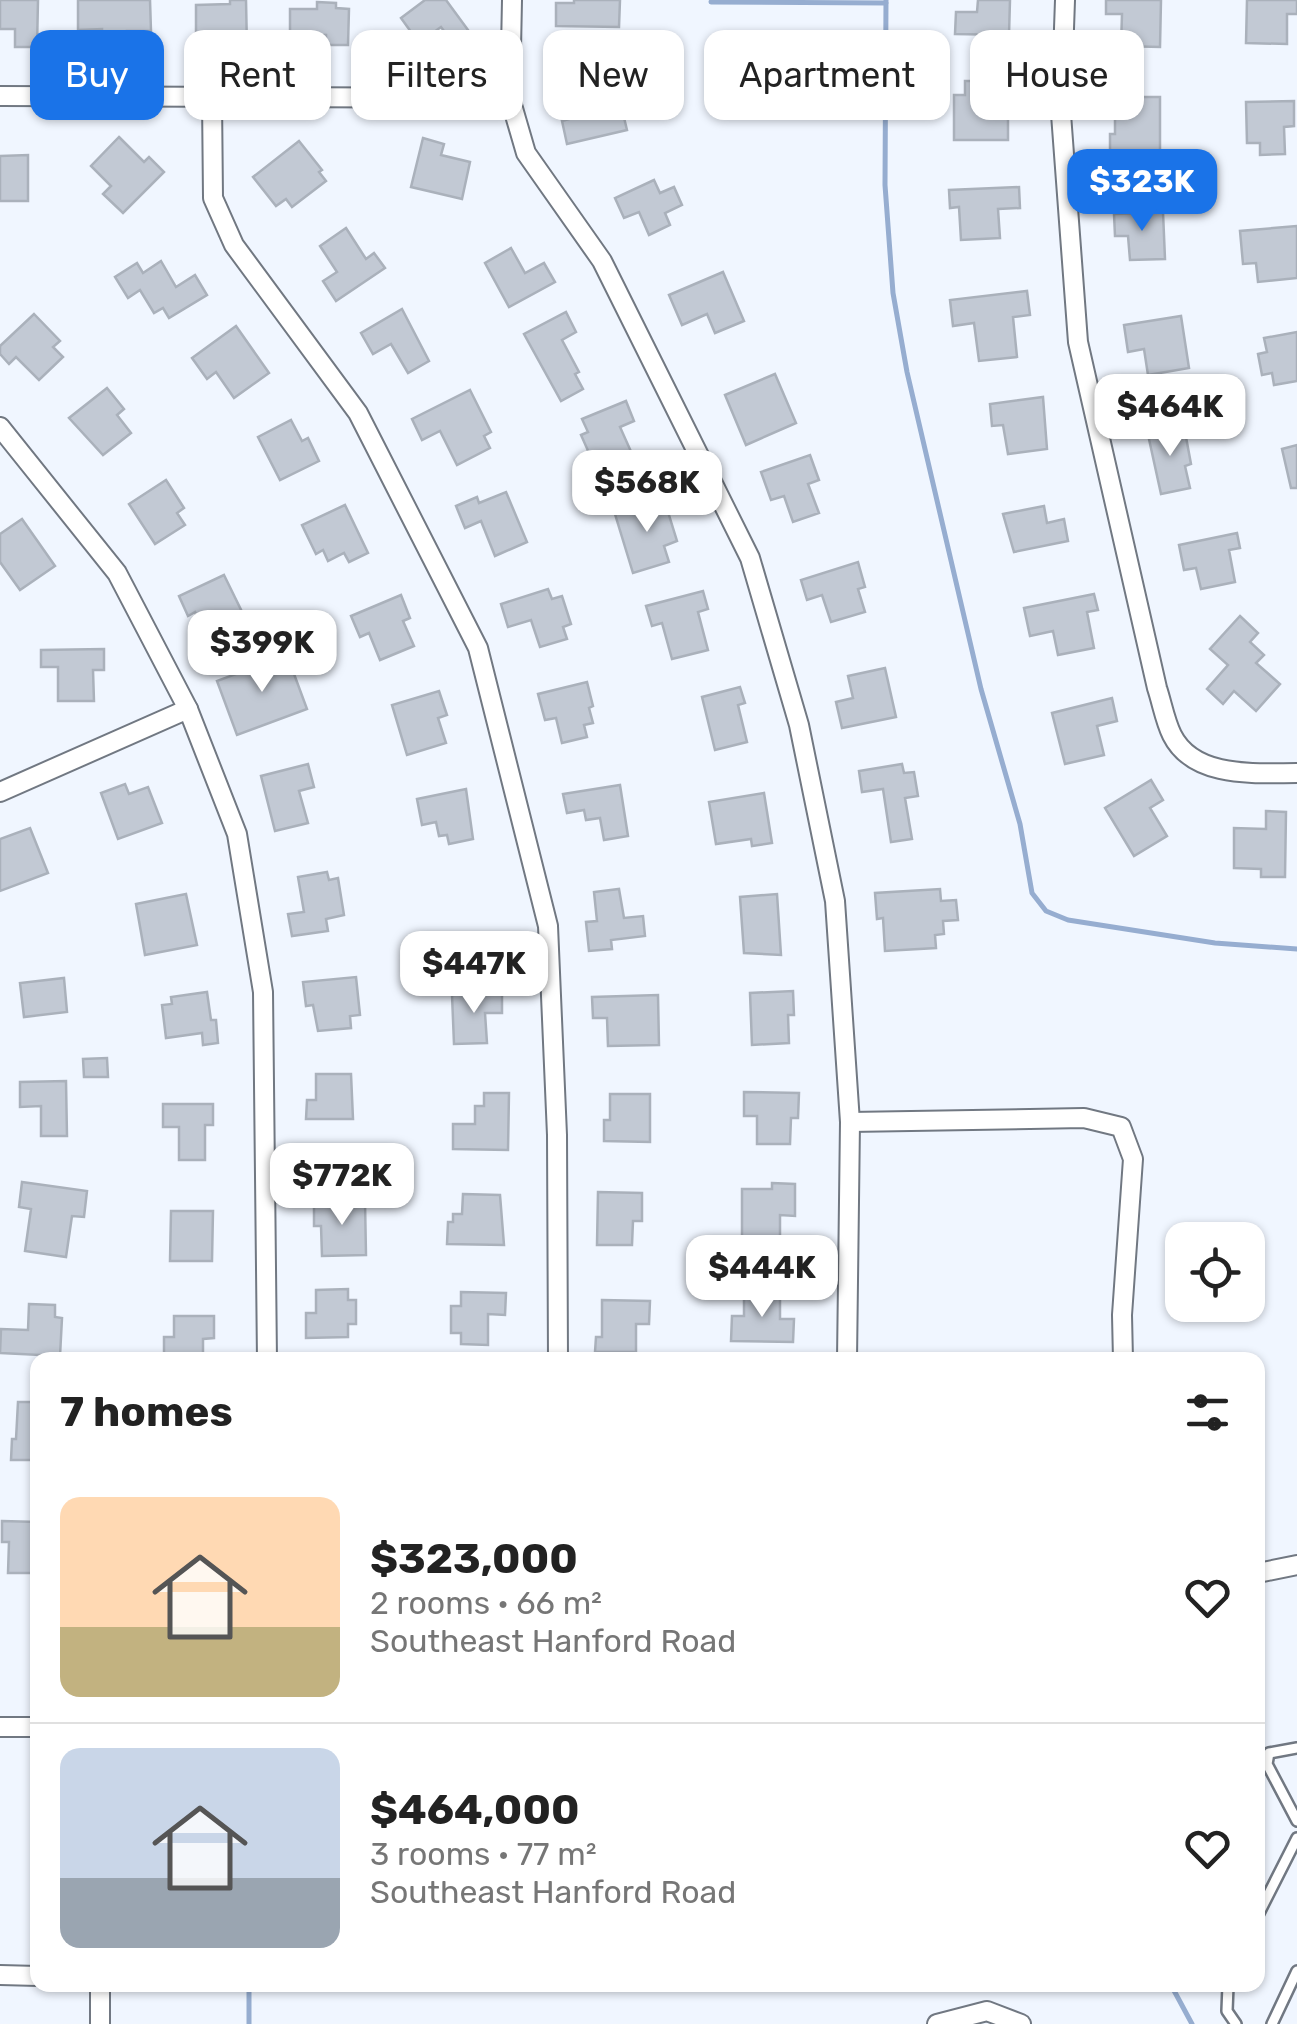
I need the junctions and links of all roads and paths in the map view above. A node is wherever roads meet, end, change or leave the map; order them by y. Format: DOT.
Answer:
graph roads {
  1 [pos="512,0"];
  2 [pos="1064,0"];
  3 [pos="511,30"];
  4 [pos="0,96"];
  5 [pos="184,99"];
  6 [pos="212,120"];
  7 [pos="516,120"];
  8 [pos="0,427"];
  9 [pos="188,709"];
  10 [pos="1297,773"];
  11 [pos="0,792"];
  12 [pos="850,1122"];
  13 [pos="267,1352"];
  14 [pos="558,1352"];
  15 [pos="848,1352"];
  16 [pos="1123,1352"];
  17 [pos="1297,1565"];
  18 [pos="1265,1572"];
  19 [pos="0,1726"];
  20 [pos="30,1727"];
  21 [pos="1297,1748"];
  22 [pos="1297,1821"];
  23 [pos="1297,1838"];
  24 [pos="1265,1901"];
  25 [pos="1297,1971"];
  26 [pos="0,1975"];
  27 [pos="30,1976"];
  28 [pos="100,1992"];
  29 [pos="1228,1992"];
  30 [pos="100,2024"];
  31 [pos="937,2024"];
  32 [pos="1021,2024"];
  33 [pos="1236,2024"];
  34 [pos="1272,2024"];
  1 -- 3 [label="street"];
  2 -- 10 [label="street"];
  4 -- 5 [label="street"];
  6 -- 14 [label="street"];
  7 -- 12 [label="street"];
  8 -- 9 [label="street"];
  9 -- 11 [label="street"];
  9 -- 13 [label="street"];
  12 -- 15 [label="street"];
  12 -- 16 [label="street"];
  17 -- 18 [label="street"];
  19 -- 20 [label="street"];
  21 -- 22 [label="lane"];
  23 -- 24 [label="lane"];
  25 -- 34 [label="lane"];
  26 -- 27 [label="street"];
  28 -- 30 [label="street"];
  29 -- 33 [label="lane"];
  31 -- 32 [label="street"];
}
